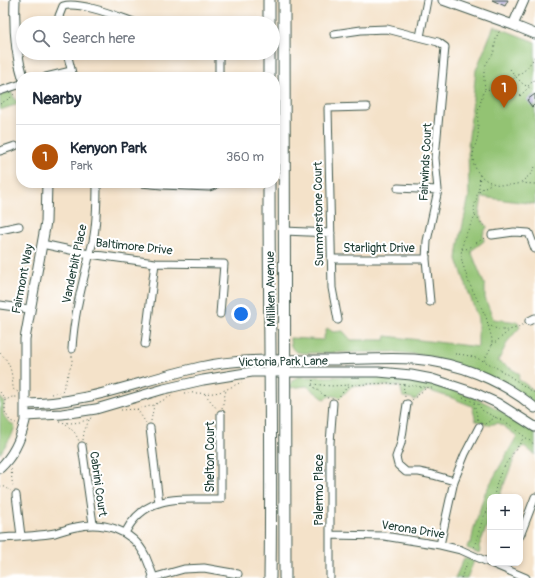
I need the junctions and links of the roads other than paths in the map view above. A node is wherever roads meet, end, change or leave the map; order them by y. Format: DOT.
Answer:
graph roads {
  1 [pos="15,0"];
  2 [pos="269,0"];
  3 [pos="284,0"];
  4 [pos="427,0"];
  5 [pos="443,0"];
  6 [pos="524,0"];
  7 [pos="59,16"];
  8 [pos="115,16"];
  9 [pos="269,16"];
  10 [pos="513,25"];
  11 [pos="334,34"];
  12 [pos="535,34"];
  13 [pos="420,36"];
  14 [pos="16,44"];
  15 [pos="18,60"];
  16 [pos="69,60"];
  17 [pos="219,60"];
  18 [pos="269,60"];
  19 [pos="21,72"];
  20 [pos="72,72"];
  21 [pos="219,72"];
  22 [pos="269,72"];
  23 [pos="16,86"];
  24 [pos="0,91"];
  25 [pos="367,107"];
  26 [pos="15,146"];
  27 [pos="0,151"];
  28 [pos="47,188"];
  29 [pos="97,188"];
  30 [pos="269,188"];
  31 [pos="398,188"];
  32 [pos="438,190"];
  33 [pos="19,226"];
  34 [pos="0,230"];
  35 [pos="284,231"];
  36 [pos="331,233"];
  37 [pos="492,235"];
  38 [pos="42,244"];
  39 [pos="535,249"];
  40 [pos="89,254"];
  41 [pos="331,259"];
  42 [pos="426,259"];
  43 [pos="155,263"];
  44 [pos="430,302"];
  45 [pos="0,304"];
  46 [pos="30,309"];
  47 [pos="220,314"];
  48 [pos="338,320"];
  49 [pos="145,344"];
  50 [pos="72,349"];
  51 [pos="271,360"];
  52 [pos="285,360"];
  53 [pos="271,372"];
  54 [pos="285,373"];
  55 [pos="22,402"];
  56 [pos="333,403"];
  57 [pos="407,404"];
  58 [pos="535,408"];
  59 [pos="221,414"];
  60 [pos="22,418"];
  61 [pos="479,427"];
  62 [pos="535,427"];
  63 [pos="150,428"];
  64 [pos="82,446"];
  65 [pos="0,468"];
  66 [pos="454,481"];
  67 [pos="16,495"];
  68 [pos="535,497"];
  69 [pos="159,503"];
  70 [pos="93,524"];
  71 [pos="522,530"];
  72 [pos="124,533"];
  73 [pos="330,535"];
  74 [pos="21,536"];
  75 [pos="0,538"];
  76 [pos="440,545"];
  77 [pos="487,561"];
  78 [pos="507,566"];
  79 [pos="238,574"];
  80 [pos="153,578"];
  81 [pos="270,578"];
  82 [pos="285,578"];
  83 [pos="330,578"];
  84 [pos="526,578"];
  1 -- 14 [label="street"];
  2 -- 9 [label="main road"];
  3 -- 35 [label="main road, Milliken Avenue"];
  4 -- 13 [label="street"];
  5 -- 10 [label="street"];
  6 -- 10 [label="street"];
  7 -- 8 [label="street"];
  10 -- 12 [label="street"];
  11 -- 13 [label="street"];
  13 -- 32 [label="street, Fairwinds Court"];
  15 -- 19 [label="street"];
  16 -- 20 [label="street"];
  17 -- 21 [label="street"];
  18 -- 22 [label="main road"];
  23 -- 24 [label="street"];
  25 -- 36 [label="street, Summerstone Court"];
  26 -- 27 [label="street"];
  28 -- 38 [label="street, Fairmont Way"];
  29 -- 40 [label="street, Vanderbilt Place"];
  30 -- 51 [label="main road, Milliken Avenue"];
  31 -- 32 [label="street"];
  32 -- 42 [label="street, Fairwinds Court"];
  33 -- 34 [label="street"];
  35 -- 36 [label="street"];
  35 -- 52 [label="main road, Milliken Avenue"];
  36 -- 41 [label="street, Summerstone Court"];
  37 -- 39 [label="street"];
  38 -- 40 [label="street, Baltimore Drive"];
  38 -- 46 [label="street, Fairmont Way"];
  40 -- 43 [label="street, Baltimore Drive"];
  40 -- 50 [label="street, Vanderbilt Place"];
  41 -- 42 [label="street, Starlight Drive"];
  41 -- 48 [label="street, Summerstone Court"];
  42 -- 44 [label="street, Fairwinds Court"];
  43 -- 47 [label="street, Baltimore Drive"];
  43 -- 49 [label="street"];
  45 -- 46 [label="street"];
  46 -- 55 [label="street, Fairmont Way"];
  51 -- 52 [label="street, Victoria Park Lane"];
  51 -- 53 [label="main road, Milliken Avenue"];
  51 -- 55 [label="street, Victoria Park Lane"];
  52 -- 54 [label="main road, Milliken Avenue"];
  52 -- 58 [label="street, Victoria Park Lane"];
  53 -- 54 [label="street, Victoria Park Lane"];
  53 -- 60 [label="street, Victoria Park Lane"];
  53 -- 81 [label="main road, Milliken Avenue"];
  54 -- 62 [label="street, Victoria Park Lane"];
  54 -- 82 [label="main road, Milliken Avenue"];
  55 -- 60 [label="street, Fairmont Way"];
  56 -- 73 [label="street, Palermo Place"];
  57 -- 66 [label="street"];
  59 -- 69 [label="street, Shelton Court"];
  60 -- 65 [label="street, Fairmont Way"];
  61 -- 66 [label="street"];
  63 -- 69 [label="street"];
  64 -- 70 [label="street, Cabrini Court"];
  66 -- 76 [label="street"];
  67 -- 74 [label="street"];
  68 -- 71 [label="street"];
  69 -- 72 [label="street"];
  70 -- 72 [label="street"];
  70 -- 74 [label="street"];
  72 -- 80 [label="street"];
  73 -- 76 [label="street, Verona Drive"];
  73 -- 83 [label="street, Palermo Place"];
  74 -- 75 [label="street"];
  76 -- 77 [label="street, Verona Drive"];
  78 -- 84 [label="street, Verona Drive"];
  79 -- 80 [label="street"];
}
